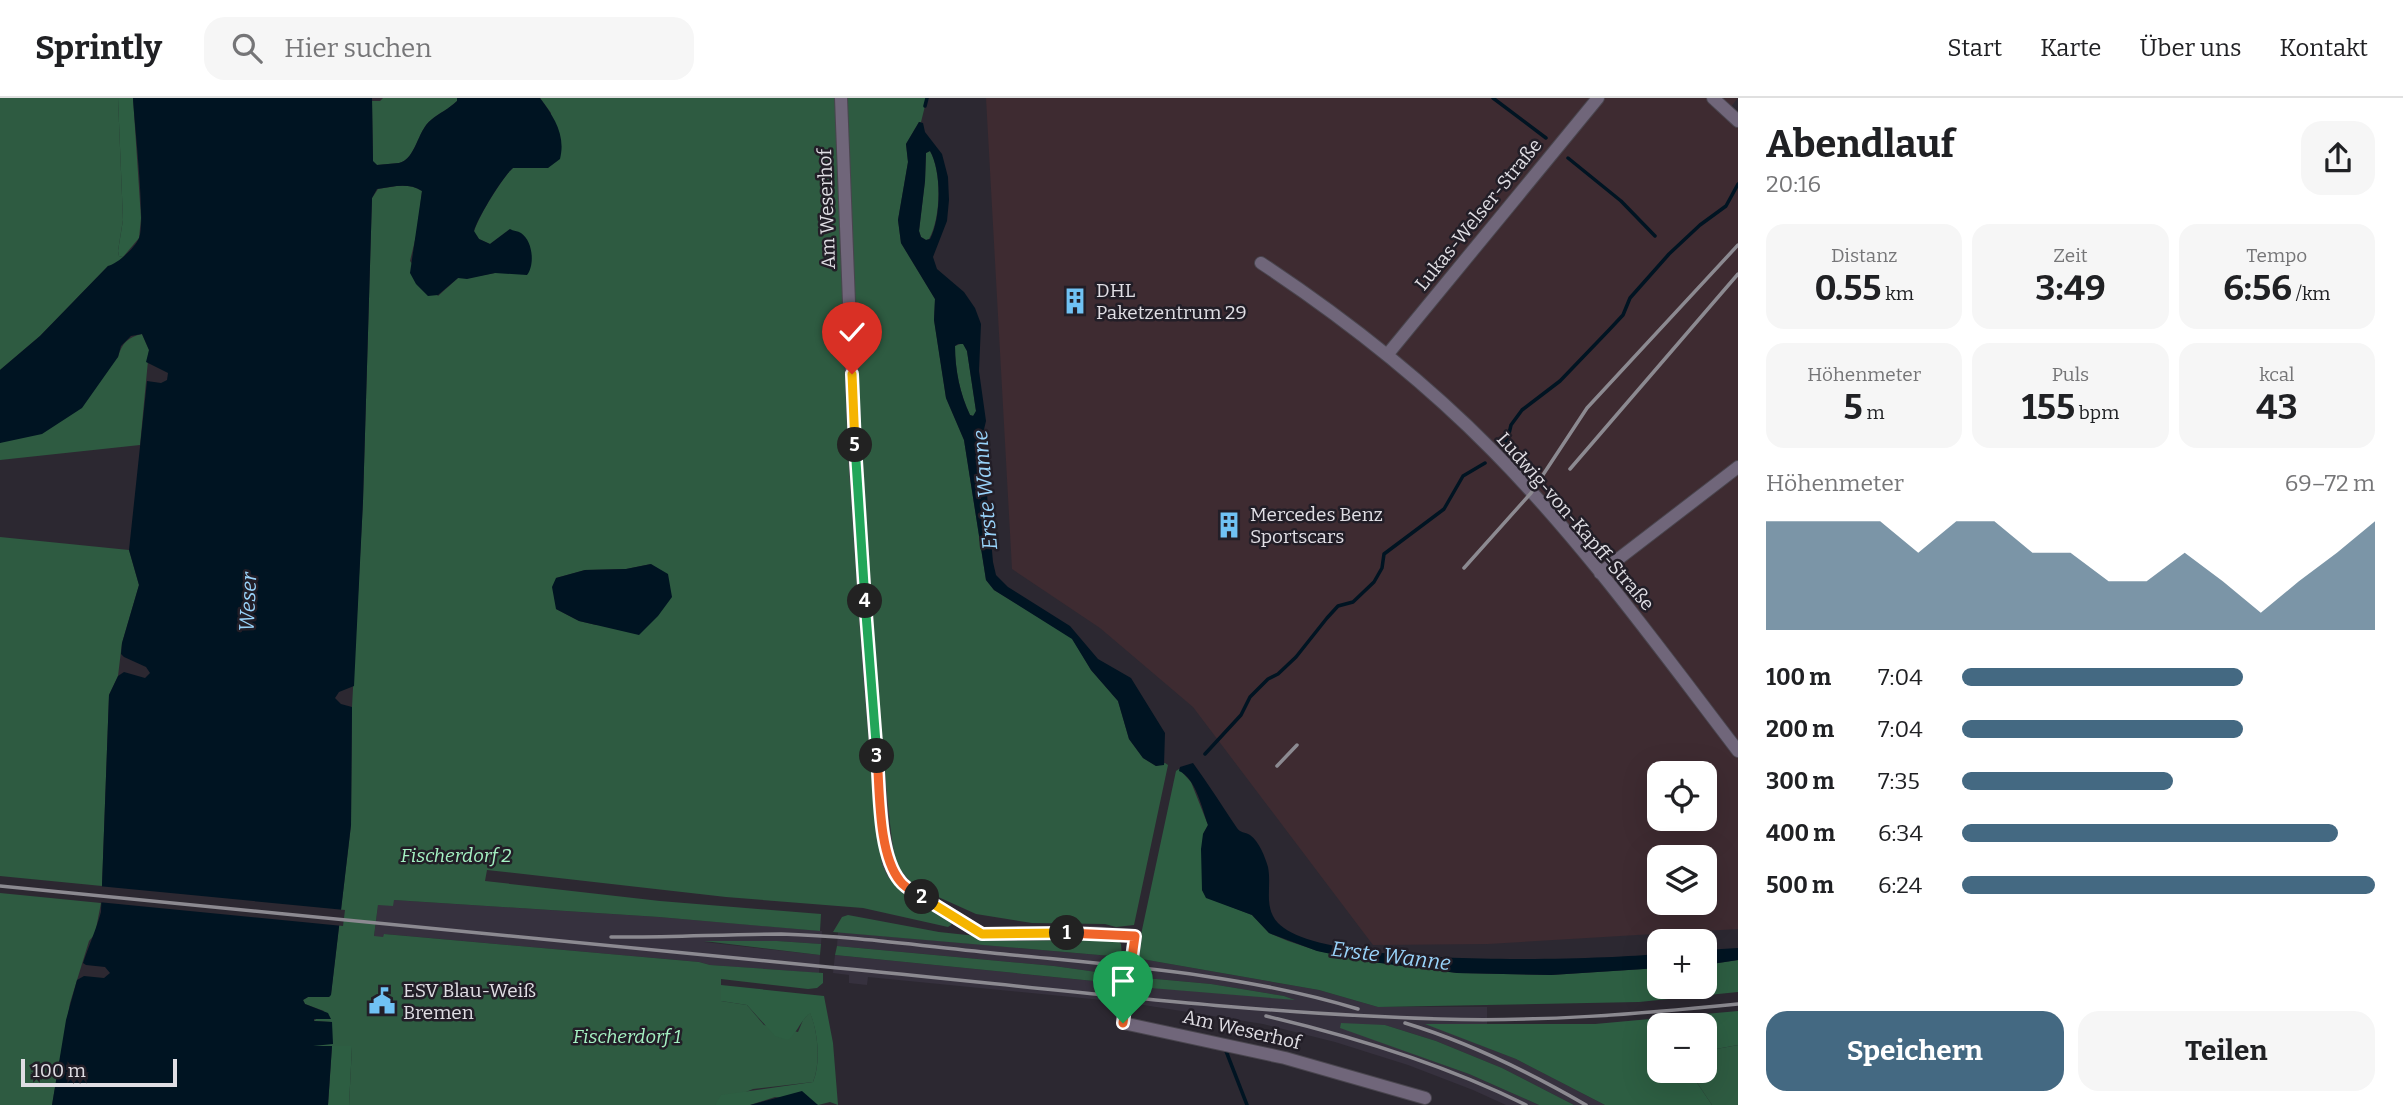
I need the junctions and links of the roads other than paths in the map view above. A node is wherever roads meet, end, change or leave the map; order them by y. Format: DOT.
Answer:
graph roads {
  1 [pos="841,98"];
  2 [pos="1598,98"];
  3 [pos="1713,98"];
  4 [pos="1738,121"];
  5 [pos="1261,263"];
  6 [pos="1387,355"];
  7 [pos="1738,467"];
  8 [pos="1600,573"];
  9 [pos="1738,751"];
  10 [pos="1426,1098"];
  1 -- 10 [label="street, Am Weserhof"];
  2 -- 6 [label="street, Lukas-Welser-Straße"];
  3 -- 4 [label="street"];
  5 -- 6 [label="street, Ludwig-von-Kapff-Straße"];
  6 -- 8 [label="street, Ludwig-von-Kapff-Straße"];
  7 -- 8 [label="street"];
  8 -- 9 [label="street, Ludwig-von-Kapff-Straße"];
}
